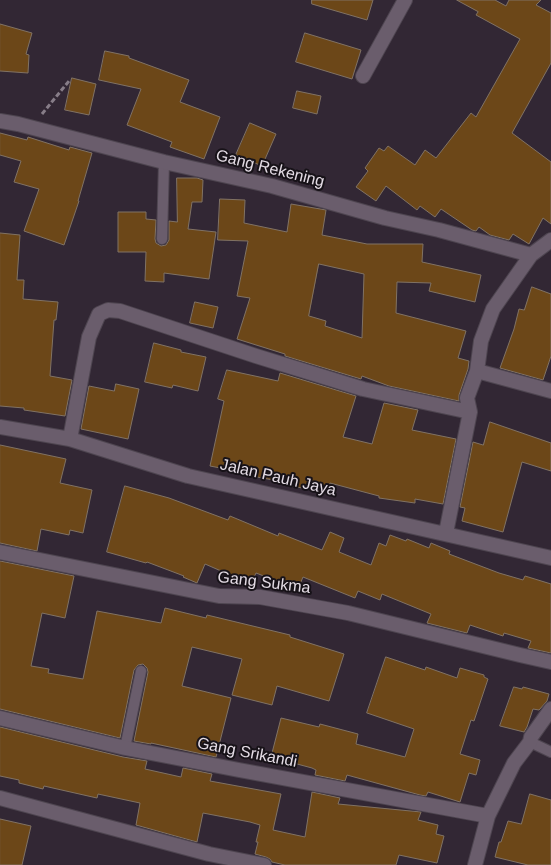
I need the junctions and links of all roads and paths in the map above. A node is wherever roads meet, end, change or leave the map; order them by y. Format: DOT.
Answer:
graph roads {
  1 [pos="405,0"];
  2 [pos="363,76"];
  3 [pos="69,81"];
  4 [pos="0,121"];
  5 [pos="18,124"];
  6 [pos="164,162"];
  7 [pos="162,239"];
  8 [pos="551,240"];
  9 [pos="531,255"];
  10 [pos="477,371"];
  11 [pos="551,391"];
  12 [pos="470,412"];
  13 [pos="0,427"];
  14 [pos="70,439"];
  15 [pos="446,533"];
  16 [pos="0,552"];
  17 [pos="551,558"];
  18 [pos="551,662"];
  19 [pos="141,671"];
  20 [pos="551,709"];
  21 [pos="0,718"];
  22 [pos="530,742"];
  23 [pos="126,748"];
  24 [pos="551,752"];
  25 [pos="0,798"];
  26 [pos="488,816"];
  27 [pos="264,865"];
  28 [pos="475,865"];
  1 -- 2 [label="street"];
  3 -- 5 [label="path"];
  4 -- 5 [label="street, Gang Rekening"];
  5 -- 6 [label="street, Gang Rekening"];
  6 -- 7 [label="lane"];
  6 -- 9 [label="street, Gang Rekening"];
  8 -- 9 [label="street"];
  9 -- 10 [label="street"];
  10 -- 11 [label="street"];
  10 -- 12 [label="street"];
  12 -- 14 [label="street"];
  12 -- 15 [label="street"];
  13 -- 14 [label="street, Jalan Pauh Jaya"];
  14 -- 15 [label="street, Jalan Pauh Jaya"];
  15 -- 17 [label="street, Jalan Pauh Jaya"];
  16 -- 18 [label="street, Gang Sukma"];
  19 -- 23 [label="lane"];
  20 -- 22 [label="street"];
  21 -- 23 [label="street, Gang Srikandi"];
  22 -- 24 [label="lane"];
  22 -- 26 [label="street"];
  23 -- 26 [label="street, Gang Srikandi"];
  25 -- 27 [label="street"];
  26 -- 28 [label="street"];
}
